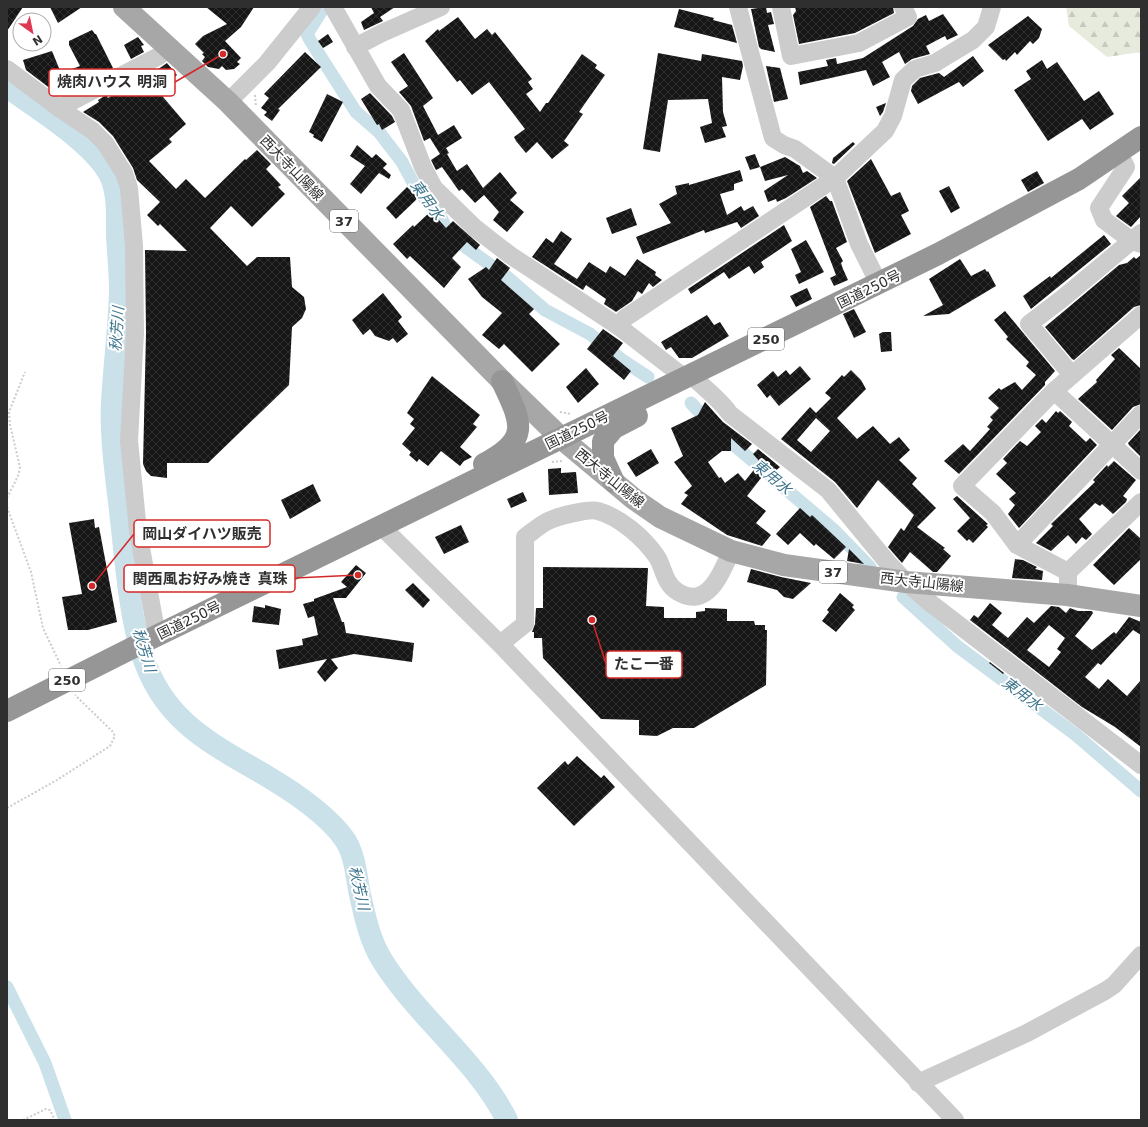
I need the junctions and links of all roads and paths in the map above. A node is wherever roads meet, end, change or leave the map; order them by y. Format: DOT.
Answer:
graph roads {
  1 [pos="124,7"];
  2 [pos="312,7"];
  3 [pos="333,7"];
  4 [pos="441,7"];
  5 [pos="738,7"];
  6 [pos="781,7"];
  7 [pos="903,7"];
  8 [pos="992,7"];
  9 [pos="355,47"];
  10 [pos="169,48"];
  11 [pos="7,69"];
  12 [pos="254,92"];
  13 [pos="228,102"];
  14 [pos="59,108"];
  15 [pos="257,112"];
  16 [pos="1141,137"];
  17 [pos="1119,153"];
  18 [pos="835,178"];
  19 [pos="1138,239"];
  20 [pos="879,284"];
  21 [pos="1141,315"];
  22 [pos="618,326"];
  23 [pos="25,372"];
  24 [pos="1072,375"];
  25 [pos="685,378"];
  26 [pos="502,381"];
  27 [pos="1054,391"];
  28 [pos="555,410"];
  29 [pos="574,414"];
  30 [pos="1141,414"];
  31 [pos="561,438"];
  32 [pos="1113,444"];
  33 [pos="1141,471"];
  34 [pos="614,482"];
  35 [pos="7,498"];
  36 [pos="1141,502"];
  37 [pos="7,507"];
  38 [pos="418,509"];
  39 [pos="382,527"];
  40 [pos="1017,545"];
  41 [pos="731,551"];
  42 [pos="1068,572"];
  43 [pos="906,582"];
  44 [pos="1067,595"];
  45 [pos="1141,606"];
  46 [pos="154,637"];
  47 [pos="500,644"];
  48 [pos="67,680"];
  49 [pos="7,711"];
  50 [pos="1141,765"];
  51 [pos="7,808"];
  52 [pos="1141,955"];
  53 [pos="918,1082"];
  54 [pos="23,1120"];
  55 [pos="55,1120"];
  56 [pos="955,1120"];
  1 -- 10 [label="main road, 西大寺山陽線 / 37"];
  2 -- 13 [label="street"];
  3 -- 9 [label="street"];
  4 -- 9 [label="street"];
  5 -- 18 [label="street"];
  6 -- 7 [label="street"];
  8 -- 18 [label="street"];
  9 -- 22 [label="street"];
  10 -- 13 [label="main road, 西大寺山陽線 / 37"];
  10 -- 14 [label="street"];
  11 -- 14 [label="street"];
  12 -- 15 [label="path"];
  13 -- 26 [label="main road, 西大寺山陽線 / 37"];
  14 -- 46 [label="street"];
  16 -- 17 [label="highway, 国道250号 / 250"];
  17 -- 19 [label="street"];
  17 -- 20 [label="highway, 国道250号 / 250"];
  18 -- 20 [label="street"];
  18 -- 22 [label="street"];
  19 -- 24 [label="street"];
  20 -- 25 [label="highway, 国道250号 / 250"];
  21 -- 24 [label="street"];
  22 -- 25 [label="street"];
  23 -- 35 [label="path"];
  24 -- 27 [label="street"];
  25 -- 31 [label="highway, 国道250号 / 250"];
  25 -- 34 [label="highway"];
  25 -- 43 [label="street"];
  26 -- 31 [label="main road, 西大寺山陽線 / 37"];
  26 -- 38 [label="highway, 250"];
  27 -- 32 [label="street"];
  27 -- 40 [label="street"];
  28 -- 29 [label="path"];
  30 -- 32 [label="street"];
  31 -- 34 [label="main road, 西大寺山陽線 / 37"];
  31 -- 38 [label="highway, 国道250号 / 250"];
  32 -- 33 [label="street"];
  32 -- 40 [label="street"];
  34 -- 41 [label="main road, 西大寺山陽線 / 37"];
  36 -- 42 [label="street"];
  37 -- 48 [label="path"];
  38 -- 39 [label="highway, 国道250号 / 250"];
  39 -- 46 [label="highway, 国道250号 / 250"];
  39 -- 47 [label="street"];
  40 -- 42 [label="street"];
  41 -- 43 [label="main road, 西大寺山陽線 / 37"];
  41 -- 47 [label="street"];
  42 -- 44 [label="street"];
  43 -- 44 [label="main road, 西大寺山陽線 / 37"];
  43 -- 50 [label="street"];
  44 -- 45 [label="main road, 西大寺山陽線 / 37"];
  46 -- 48 [label="highway, 国道250号 / 250"];
  47 -- 53 [label="street"];
  48 -- 49 [label="highway, 国道250号 / 250"];
  48 -- 51 [label="path"];
  52 -- 53 [label="street"];
  53 -- 56 [label="street"];
  54 -- 55 [label="path"];
}
